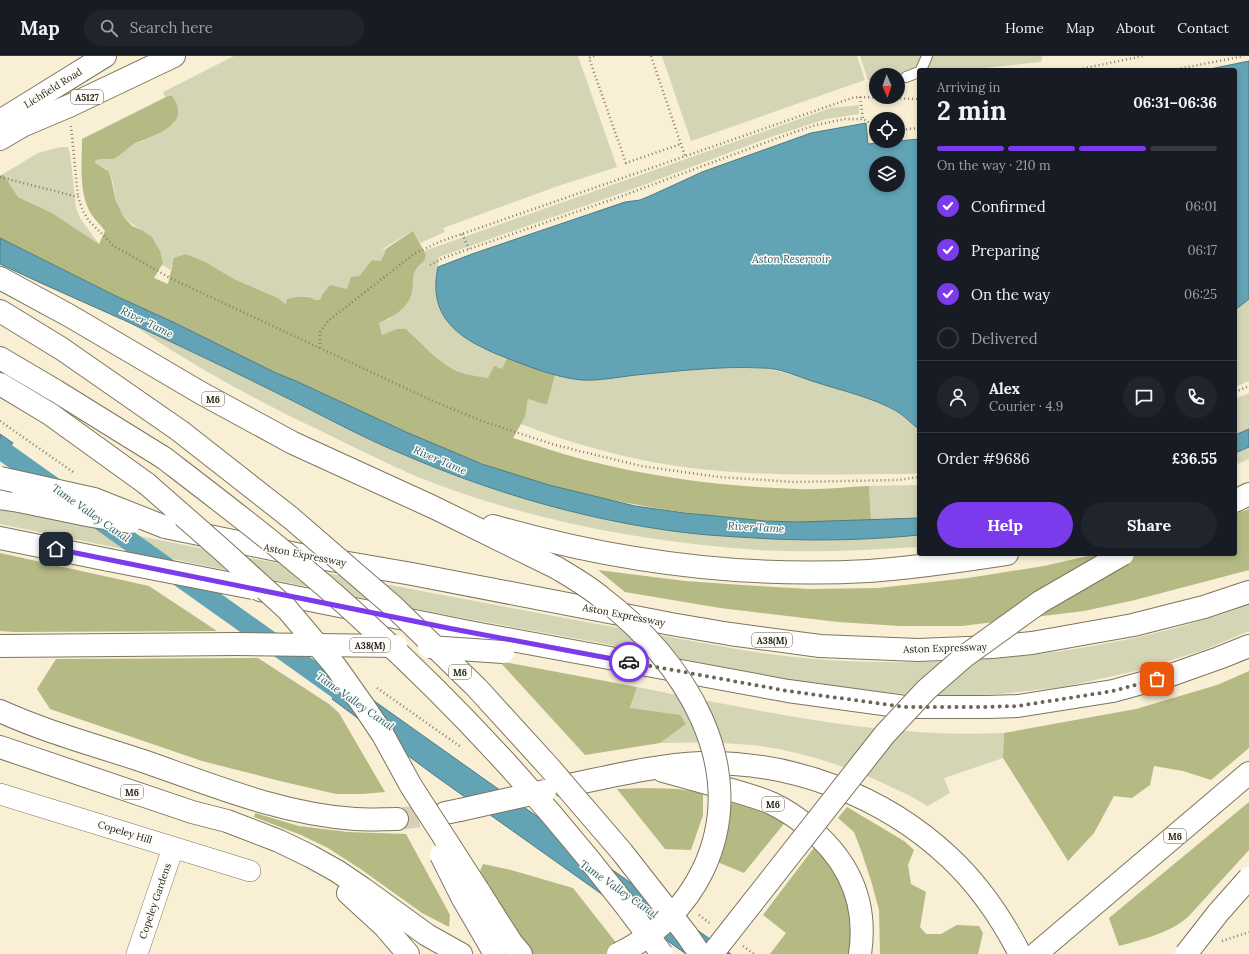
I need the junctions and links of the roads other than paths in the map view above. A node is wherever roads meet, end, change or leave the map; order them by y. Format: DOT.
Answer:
graph roads {
  1 [pos="105,56"];
  2 [pos="174,56"];
  3 [pos="927,56"];
  4 [pos="921,68"];
  5 [pos="917,72"];
  6 [pos="906,77"];
  7 [pos="0,121"];
  8 [pos="0,139"];
  9 [pos="0,278"];
  10 [pos="0,311"];
  11 [pos="0,358"];
  12 [pos="0,384"];
  13 [pos="0,478"];
  14 [pos="1249,479"];
  15 [pos="1237,483"];
  16 [pos="1249,494"];
  17 [pos="10,499"];
  18 [pos="1237,499"];
  19 [pos="433,507"];
  20 [pos="164,527"];
  21 [pos="0,538"];
  22 [pos="994,556"];
  23 [pos="1120,556"];
  24 [pos="1249,592"];
  25 [pos="0,646"];
  26 [pos="1249,646"];
  27 [pos="651,666"];
  28 [pos="0,711"];
  29 [pos="0,747"];
  30 [pos="655,768"];
  31 [pos="1249,773"];
  32 [pos="0,794"];
  33 [pos="452,811"];
  34 [pos="192,812"];
  35 [pos="397,819"];
  36 [pos="173,848"];
  37 [pos="250,871"];
  38 [pos="1249,878"];
  39 [pos="470,894"];
  40 [pos="1029,953"];
  41 [pos="137,954"];
  42 [pos="408,954"];
  43 [pos="461,954"];
  44 [pos="495,954"];
  45 [pos="521,954"];
  46 [pos="618,954"];
  47 [pos="662,954"];
  48 [pos="700,954"];
  49 [pos="712,954"];
  50 [pos="860,954"];
  51 [pos="1186,954"];
  1 -- 7 [label="main road, Lichfield Road / A5127"];
  2 -- 8 [label="main road, Lichfield Road / A5127"];
  3 -- 4 [label="lane"];
  5 -- 6 [label="lane"];
  9 -- 19 [label="main road, M6"];
  10 -- 48 [label="main road, M6, bridge"];
  11 -- 47 [label="main road, bridge"];
  12 -- 39 [label="main road, bridge"];
  13 -- 20 [label="main road, A38(M), bridge"];
  14 -- 15 [label="main road"];
  16 -- 18 [label="main road"];
  17 -- 20 [label="main road, Aston Expressway / A38(M), bridge"];
  19 -- 22 [label="main road"];
  19 -- 46 [label="main road, M6, bridge"];
  20 -- 24 [label="main road, Aston Expressway / A38(M), bridge"];
  21 -- 27 [label="main road, A38(M), bridge"];
  23 -- 49 [label="main road, bridge"];
  25 -- 27 [label="main road, A38(M), bridge"];
  26 -- 27 [label="main road, A38(M)"];
  28 -- 35 [label="main road"];
  29 -- 34 [label="main road, M6"];
  30 -- 33 [label="main road, M6, bridge"];
  30 -- 40 [label="main road, M6"];
  30 -- 50 [label="main road, M6"];
  31 -- 40 [label="main road, M6"];
  32 -- 36 [label="street, Copeley Hill"];
  34 -- 42 [label="main road, M6"];
  34 -- 43 [label="main road, M6"];
  36 -- 37 [label="street, Copeley Hill"];
  36 -- 41 [label="street, Copeley Gardens"];
  38 -- 51 [label="main road, bridge"];
  39 -- 44 [label="main road"];
  39 -- 45 [label="main road"];
}
